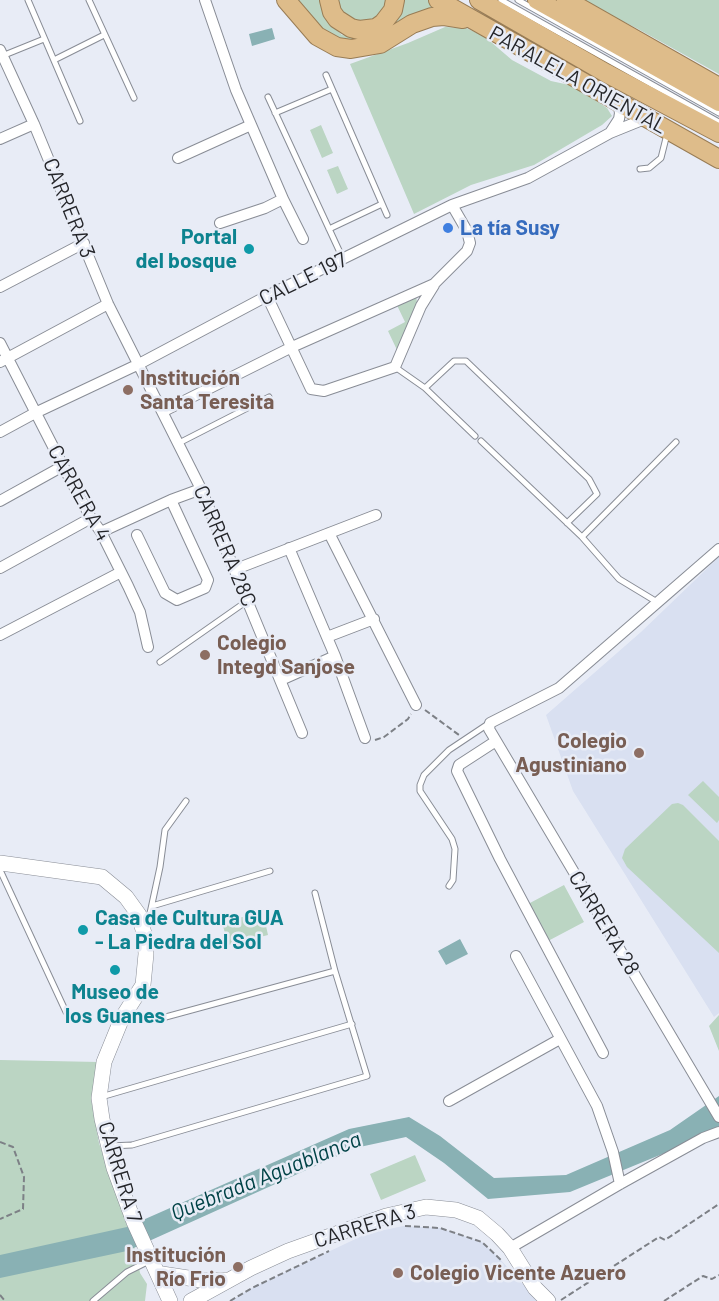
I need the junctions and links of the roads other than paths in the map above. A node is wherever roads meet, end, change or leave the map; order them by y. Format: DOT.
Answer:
graph roads {
  1 [pos="28,0"];
  2 [pos="89,0"];
  3 [pos="205,0"];
  4 [pos="286,0"];
  5 [pos="330,0"];
  6 [pos="395,0"];
  7 [pos="438,0"];
  8 [pos="479,0"];
  9 [pos="501,0"];
  10 [pos="518,0"];
  11 [pos="537,0"];
  12 [pos="566,0"];
  13 [pos="473,21"];
  14 [pos="104,35"];
  15 [pos="44,39"];
  16 [pos="527,49"];
  17 [pos="1,53"];
  18 [pos="54,60"];
  19 [pos="606,73"];
  20 [pos="326,75"];
  21 [pos="719,87"];
  22 [pos="332,89"];
  23 [pos="268,97"];
  24 [pos="134,98"];
  25 [pos="618,102"];
  26 [pos="719,102"];
  27 [pos="275,113"];
  28 [pos="719,113"];
  29 [pos="647,118"];
  30 [pos="80,121"];
  31 [pos="719,122"];
  32 [pos="34,124"];
  33 [pos="250,125"];
  34 [pos="668,130"];
  35 [pos="610,133"];
  36 [pos="719,133"];
  37 [pos="0,139"];
  38 [pos="177,158"];
  39 [pos="719,159"];
  40 [pos="640,169"];
  41 [pos="283,199"];
  42 [pos="382,204"];
  43 [pos="452,205"];
  44 [pos="387,215"];
  45 [pos="220,223"];
  46 [pos="329,229"];
  47 [pos="303,238"];
  48 [pos="84,243"];
  49 [pos="343,259"];
  50 [pos="434,284"];
  51 [pos="0,287"];
  52 [pos="267,296"];
  53 [pos="108,304"];
  54 [pos="0,343"];
  55 [pos="292,347"];
  56 [pos="4,360"];
  57 [pos="139,364"];
  58 [pos="396,367"];
  59 [pos="425,388"];
  60 [pos="269,397"];
  61 [pos="164,411"];
  62 [pos="35,413"];
  63 [pos="0,432"];
  64 [pos="475,436"];
  65 [pos="481,441"];
  66 [pos="676,442"];
  67 [pos="179,443"];
  68 [pos="63,466"];
  69 [pos="201,489"];
  70 [pos="171,500"];
  71 [pos="0,501"];
  72 [pos="376,515"];
  73 [pos="91,518"];
  74 [pos="567,523"];
  75 [pos="101,532"];
  76 [pos="329,533"];
  77 [pos="137,535"];
  78 [pos="582,537"];
  79 [pos="289,548"];
  80 [pos="719,549"];
  81 [pos="0,568"];
  82 [pos="236,569"];
  83 [pos="121,572"];
  84 [pos="248,600"];
  85 [pos="659,602"];
  86 [pos="374,619"];
  87 [pos="0,635"];
  88 [pos="327,637"];
  89 [pos="148,647"];
  90 [pos="335,656"];
  91 [pos="160,662"];
  92 [pos="280,680"];
  93 [pos="416,705"];
  94 [pos="490,726"];
  95 [pos="302,733"];
  96 [pos="365,738"];
  97 [pos="496,741"];
  98 [pos="186,801"];
  99 [pos="0,863"];
  100 [pos="0,870"];
  101 [pos="270,871"];
  102 [pos="449,886"];
  103 [pos="315,893"];
  104 [pos="152,906"];
  105 [pos="145,937"];
  106 [pos="516,956"];
  107 [pos="335,971"];
  108 [pos="66,1012"];
  109 [pos="162,1018"];
  110 [pos="352,1024"];
  111 [pos="560,1039"];
  112 [pos="603,1053"];
  113 [pos="99,1098"];
  114 [pos="449,1101"];
  115 [pos="719,1118"];
  116 [pos="719,1132"];
  117 [pos="110,1150"];
  118 [pos="619,1179"];
  119 [pos="510,1248"];
  120 [pos="148,1251"];
  121 [pos="161,1277"];
  122 [pos="229,1280"];
  123 [pos="93,1301"];
  124 [pos="155,1301"];
  125 [pos="171,1301"];
  126 [pos="191,1301"];
  127 [pos="548,1301"];
  1 -- 15 [label="lane"];
  2 -- 14 [label="lane"];
  3 -- 33 [label="street"];
  4 -- 13 [label="highway"];
  5 -- 6 [label="highway"];
  7 -- 13 [label="highway, PARALELA ORIENTAL"];
  8 -- 19 [label="highway"];
  9 -- 31 [label="lane"];
  10 -- 28 [label="lane"];
  11 -- 26 [label="highway"];
  12 -- 21 [label="highway"];
  13 -- 16 [label="highway, PARALELA ORIENTAL"];
  14 -- 18 [label="lane"];
  14 -- 24 [label="lane"];
  15 -- 17 [label="lane"];
  15 -- 18 [label="lane"];
  16 -- 19 [label="highway"];
  16 -- 25 [label="highway, PARALELA ORIENTAL"];
  17 -- 32 [label="street, CARRERA 3"];
  18 -- 30 [label="lane"];
  19 -- 36 [label="highway"];
  20 -- 22 [label="lane"];
  22 -- 27 [label="lane"];
  22 -- 42 [label="lane"];
  23 -- 27 [label="lane"];
  25 -- 29 [label="highway, PARALELA ORIENTAL"];
  25 -- 35 [label="street"];
  27 -- 46 [label="lane"];
  29 -- 34 [label="highway, PARALELA ORIENTAL"];
  29 -- 35 [label="street, CALLE 197"];
  32 -- 37 [label="street"];
  32 -- 48 [label="street, CARRERA 3"];
  33 -- 38 [label="street"];
  33 -- 41 [label="street"];
  34 -- 39 [label="highway, PARALELA ORIENTAL"];
  34 -- 40 [label="lane"];
  35 -- 43 [label="street, CALLE 197"];
  41 -- 45 [label="street"];
  41 -- 47 [label="street"];
  42 -- 44 [label="lane"];
  42 -- 46 [label="lane"];
  43 -- 49 [label="street, CALLE 197"];
  43 -- 50 [label="street"];
  46 -- 49 [label="lane"];
  48 -- 51 [label="street"];
  48 -- 53 [label="street, CARRERA 3"];
  49 -- 52 [label="street, CALLE 197"];
  50 -- 55 [label="street"];
  50 -- 58 [label="street"];
  52 -- 55 [label="street"];
  52 -- 57 [label="street, CALLE 197"];
  53 -- 56 [label="street"];
  53 -- 57 [label="street, CARRERA 3"];
  54 -- 56 [label="street, CARRERA 4"];
  55 -- 58 [label="street"];
  55 -- 61 [label="street"];
  56 -- 62 [label="street, CARRERA 4"];
  57 -- 61 [label="street, CARRERA 28C"];
  57 -- 62 [label="street, CALLE 197"];
  58 -- 59 [label="lane"];
  59 -- 64 [label="lane"];
  59 -- 74 [label="lane"];
  60 -- 67 [label="lane"];
  61 -- 67 [label="street, CARRERA 28C"];
  62 -- 63 [label="street, CALLE 197"];
  62 -- 68 [label="street, CARRERA 4"];
  65 -- 74 [label="lane"];
  66 -- 78 [label="lane"];
  67 -- 69 [label="street, CARRERA 28C"];
  68 -- 71 [label="street"];
  68 -- 73 [label="street, CARRERA 4"];
  69 -- 70 [label="street"];
  69 -- 82 [label="street, CARRERA 28C"];
  70 -- 75 [label="street"];
  70 -- 77 [label="street"];
  72 -- 76 [label="street"];
  73 -- 75 [label="street, CARRERA 4"];
  73 -- 81 [label="street"];
  74 -- 78 [label="lane"];
  75 -- 83 [label="street, CARRERA 4"];
  76 -- 79 [label="street"];
  76 -- 86 [label="street"];
  78 -- 85 [label="lane"];
  79 -- 82 [label="street"];
  79 -- 88 [label="street"];
  80 -- 85 [label="street"];
  82 -- 84 [label="street, CARRERA 28C"];
  83 -- 87 [label="street"];
  83 -- 89 [label="street, CARRERA 4"];
  84 -- 91 [label="lane"];
  84 -- 92 [label="street, CARRERA 28C"];
  85 -- 94 [label="street"];
  86 -- 88 [label="street"];
  86 -- 93 [label="street"];
  88 -- 90 [label="street"];
  90 -- 92 [label="street"];
  90 -- 96 [label="street"];
  92 -- 95 [label="street, CARRERA 28C"];
  94 -- 97 [label="street, CARRERA 28"];
  94 -- 102 [label="lane"];
  97 -- 112 [label="street"];
  97 -- 115 [label="street, CARRERA 28"];
  98 -- 104 [label="lane"];
  99 -- 105 [label="main road, CARRERA 7"];
  100 -- 108 [label="lane"];
  101 -- 104 [label="lane"];
  103 -- 107 [label="lane"];
  104 -- 105 [label="lane"];
  105 -- 113 [label="main road, CARRERA 7"];
  106 -- 111 [label="street"];
  107 -- 109 [label="lane"];
  107 -- 110 [label="lane"];
  110 -- 113 [label="lane"];
  110 -- 117 [label="lane"];
  111 -- 114 [label="street"];
  111 -- 118 [label="street"];
  113 -- 117 [label="main road, CARRERA 7"];
  116 -- 118 [label="street"];
  117 -- 120 [label="main road, CARRERA 7"];
  118 -- 119 [label="street"];
  119 -- 122 [label="main road, CARRERA 3"];
  119 -- 127 [label="main road, CARRERA 3"];
  120 -- 121 [label="main road, CARRERA 7"];
  120 -- 123 [label="lane"];
  121 -- 122 [label="main road"];
  121 -- 124 [label="main road"];
  121 -- 125 [label="main road, CARRERA 7"];
  122 -- 126 [label="main road, CARRERA 3"];
}
